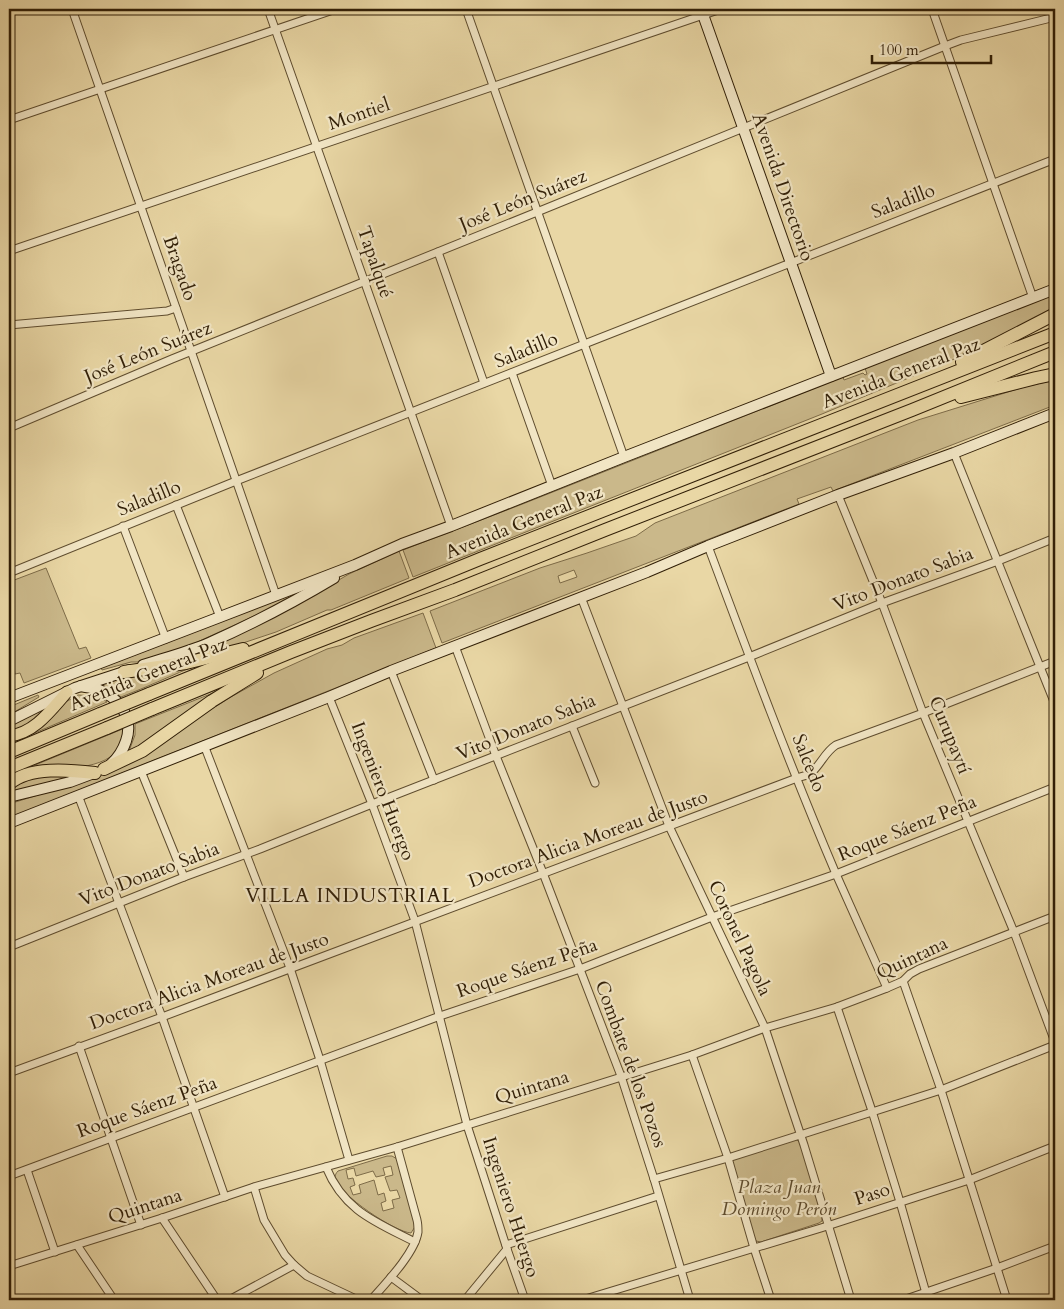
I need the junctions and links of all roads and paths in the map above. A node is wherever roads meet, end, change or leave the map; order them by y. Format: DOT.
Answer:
graph roads {
  1 [pos="72,9"];
  2 [pos="268,9"];
  3 [pos="336,9"];
  4 [pos="466,9"];
  5 [pos="721,9"];
  6 [pos="932,9"];
  7 [pos="702,12"];
  8 [pos="1055,17"];
  9 [pos="275,29"];
  10 [pos="945,46"];
  11 [pos="493,86"];
  12 [pos="99,90"];
  13 [pos="9,120"];
  14 [pos="744,128"];
  15 [pos="317,146"];
  16 [pos="1055,159"];
  17 [pos="993,184"];
  18 [pos="141,206"];
  19 [pos="537,212"];
  20 [pos="9,251"];
  21 [pos="438,252"];
  22 [pos="791,262"];
  23 [pos="364,281"];
  24 [pos="1055,289"];
  25 [pos="1033,298"];
  26 [pos="176,308"];
  27 [pos="1055,314"];
  28 [pos="9,324"];
  29 [pos="1055,333"];
  30 [pos="584,344"];
  31 [pos="192,351"];
  32 [pos="1055,352"];
  33 [pos="512,373"];
  34 [pos="1055,374"];
  35 [pos="830,376"];
  36 [pos="484,383"];
  37 [pos="898,394"];
  38 [pos="912,410"];
  39 [pos="410,412"];
  40 [pos="1055,413"];
  41 [pos="9,428"];
  42 [pos="954,453"];
  43 [pos="624,457"];
  44 [pos="236,481"];
  45 [pos="552,486"];
  46 [pos="838,495"];
  47 [pos="176,505"];
  48 [pos="123,526"];
  49 [pos="451,526"];
  50 [pos="1055,538"];
  51 [pos="708,546"];
  52 [pos="998,560"];
  53 [pos="355,565"];
  54 [pos="9,573"];
  55 [pos="276,595"];
  56 [pos="581,597"];
  57 [pos="882,603"];
  58 [pos="220,618"];
  59 [pos="284,638"];
  60 [pos="166,639"];
  61 [pos="455,646"];
  62 [pos="291,652"];
  63 [pos="749,656"];
  64 [pos="1055,662"];
  65 [pos="1041,667"];
  66 [pos="391,671"];
  67 [pos="124,672"];
  68 [pos="80,686"];
  69 [pos="67,692"];
  70 [pos="329,697"];
  71 [pos="9,698"];
  72 [pos="1055,704"];
  73 [pos="624,706"];
  74 [pos="924,713"];
  75 [pos="13,719"];
  76 [pos="572,726"];
  77 [pos="9,736"];
  78 [pos="204,745"];
  79 [pos="9,752"];
  80 [pos="496,756"];
  81 [pos="9,768"];
  82 [pos="100,771"];
  83 [pos="141,771"];
  84 [pos="797,778"];
  85 [pos="434,780"];
  86 [pos="595,783"];
  87 [pos="9,784"];
  88 [pos="1055,787"];
  89 [pos="78,795"];
  90 [pos="9,798"];
  91 [pos="372,804"];
  92 [pos="968,821"];
  93 [pos="9,823"];
  94 [pos="669,826"];
  95 [pos="247,854"];
  96 [pos="543,873"];
  97 [pos="836,874"];
  98 [pos="184,877"];
  99 [pos="118,904"];
  100 [pos="1055,916"];
  101 [pos="712,917"];
  102 [pos="415,921"];
  103 [pos="1014,932"];
  104 [pos="9,947"];
  105 [pos="290,968"];
  106 [pos="580,969"];
  107 [pos="903,981"];
  108 [pos="887,988"];
  109 [pos="837,1007"];
  110 [pos="440,1016"];
  111 [pos="162,1017"];
  112 [pos="765,1028"];
  113 [pos="1055,1043"];
  114 [pos="79,1046"];
  115 [pos="692,1054"];
  116 [pos="320,1060"];
  117 [pos="9,1073"];
  118 [pos="621,1076"];
  119 [pos="941,1090"];
  120 [pos="194,1107"];
  121 [pos="872,1111"];
  122 [pos="467,1124"];
  123 [pos="800,1135"];
  124 [pos="111,1138"];
  125 [pos="397,1146"];
  126 [pos="1055,1146"];
  127 [pos="728,1158"];
  128 [pos="349,1160"];
  129 [pos="326,1167"];
  130 [pos="27,1170"];
  131 [pos="9,1176"];
  132 [pos="654,1180"];
  133 [pos="969,1180"];
  134 [pos="254,1187"];
  135 [pos="658,1196"];
  136 [pos="225,1197"];
  137 [pos="900,1202"];
  138 [pos="162,1218"];
  139 [pos="141,1225"];
  140 [pos="829,1225"];
  141 [pos="415,1242"];
  142 [pos="77,1245"];
  143 [pos="1055,1246"];
  144 [pos="506,1247"];
  145 [pos="754,1248"];
  146 [pos="55,1252"];
  147 [pos="9,1266"];
  148 [pos="294,1266"];
  149 [pos="998,1268"];
  150 [pos="680,1270"];
  151 [pos="390,1277"];
  152 [pos="927,1296"];
  153 [pos="114,1300"];
  154 [pos="217,1300"];
  155 [pos="230,1300"];
  156 [pos="358,1300"];
  157 [pos="371,1300"];
  158 [pos="422,1300"];
  159 [pos="465,1300"];
  160 [pos="525,1300"];
  161 [pos="582,1300"];
  162 [pos="690,1300"];
  163 [pos="772,1300"];
  164 [pos="851,1300"];
  165 [pos="903,1300"];
  166 [pos="1007,1300"];
  1 -- 12 [label="street, Bragado"];
  2 -- 9 [label="street, Tapalqué"];
  3 -- 9 [label="street"];
  4 -- 11 [label="street"];
  5 -- 7 [label="street, Montiel"];
  6 -- 10 [label="street"];
  7 -- 11 [label="street, Montiel"];
  7 -- 14 [label="street, Avenida Directorio"];
  8 -- 10 [label="street, José León Suárez"];
  9 -- 12 [label="street"];
  9 -- 15 [label="street, Tapalqué"];
  10 -- 14 [label="street, José León Suárez"];
  10 -- 17 [label="street"];
  11 -- 15 [label="street, Montiel"];
  11 -- 19 [label="street"];
  12 -- 13 [label="street"];
  12 -- 18 [label="street, Bragado"];
  14 -- 19 [label="street, José León Suárez"];
  14 -- 22 [label="street, Avenida Directorio"];
  15 -- 18 [label="street, Montiel"];
  15 -- 23 [label="street, Tapalqué"];
  16 -- 17 [label="street, Saladillo"];
  17 -- 22 [label="street, Saladillo"];
  17 -- 25 [label="street"];
  18 -- 20 [label="street, Montiel"];
  18 -- 26 [label="street, Bragado"];
  19 -- 21 [label="street, José León Suárez"];
  19 -- 30 [label="street"];
  21 -- 23 [label="street, José León Suárez"];
  21 -- 36 [label="street"];
  22 -- 30 [label="street, Saladillo"];
  22 -- 35 [label="street, Avenida Directorio"];
  23 -- 31 [label="street, José León Suárez"];
  23 -- 39 [label="street, Tapalqué"];
  24 -- 25 [label="street, Avenida General Paz"];
  25 -- 35 [label="street, Avenida General Paz"];
  26 -- 28 [label="street"];
  26 -- 31 [label="street, Bragado"];
  27 -- 37 [label="highway"];
  29 -- 37 [label="highway, Avenida General Paz"];
  30 -- 33 [label="street, Saladillo"];
  30 -- 43 [label="street"];
  31 -- 41 [label="street, José León Suárez"];
  31 -- 44 [label="street, Bragado"];
  32 -- 38 [label="highway, Avenida General Paz"];
  33 -- 36 [label="street, Saladillo"];
  33 -- 45 [label="street"];
  34 -- 38 [label="highway"];
  35 -- 43 [label="street, Avenida General Paz"];
  36 -- 39 [label="street, Saladillo"];
  37 -- 59 [label="highway, Avenida General Paz"];
  38 -- 62 [label="highway, Avenida General Paz"];
  39 -- 44 [label="street, Saladillo"];
  39 -- 49 [label="street, Tapalqué"];
  40 -- 42 [label="street"];
  42 -- 46 [label="street"];
  42 -- 52 [label="street"];
  43 -- 45 [label="street, Avenida General Paz"];
  44 -- 47 [label="street, Saladillo"];
  44 -- 55 [label="street, Bragado"];
  45 -- 49 [label="street, Avenida General Paz"];
  46 -- 51 [label="street"];
  46 -- 57 [label="street, Curupaytí"];
  47 -- 48 [label="street, Saladillo"];
  47 -- 58 [label="street"];
  48 -- 54 [label="street, Saladillo"];
  48 -- 60 [label="street"];
  49 -- 53 [label="street, Avenida General Paz"];
  50 -- 52 [label="street, Vito Donato Sabia"];
  51 -- 56 [label="street"];
  51 -- 63 [label="street, Salcedo"];
  52 -- 57 [label="street, Vito Donato Sabia"];
  52 -- 65 [label="street"];
  53 -- 55 [label="street, Avenida General Paz"];
  53 -- 67 [label="street"];
  55 -- 58 [label="street, Avenida General Paz"];
  56 -- 61 [label="street"];
  56 -- 73 [label="street, Coronel Pagola"];
  57 -- 63 [label="street, Vito Donato Sabia"];
  57 -- 74 [label="street, Curupaytí"];
  58 -- 60 [label="street, Avenida General Paz"];
  59 -- 67 [label="highway"];
  59 -- 79 [label="highway, Avenida General Paz, bridge"];
  60 -- 71 [label="street, Avenida General Paz"];
  61 -- 66 [label="street"];
  61 -- 80 [label="street, Combate de los Pozos"];
  62 -- 81 [label="highway, Avenida General Paz, bridge"];
  62 -- 82 [label="highway"];
  63 -- 73 [label="street, Vito Donato Sabia"];
  63 -- 84 [label="street, Salcedo"];
  64 -- 65 [label="street, Doctora Alicia Moreau de Justo"];
  65 -- 72 [label="street"];
  65 -- 74 [label="street, Doctora Alicia Moreau de Justo"];
  66 -- 70 [label="street"];
  66 -- 85 [label="street"];
  67 -- 68 [label="street"];
  68 -- 69 [label="street"];
  68 -- 82 [label="street"];
  69 -- 75 [label="street"];
  69 -- 77 [label="main road"];
  70 -- 78 [label="street"];
  70 -- 91 [label="street, Ingeniero Huergo"];
  73 -- 76 [label="street, Vito Donato Sabia"];
  73 -- 94 [label="street, Coronel Pagola"];
  74 -- 84 [label="street, Doctora Alicia Moreau de Justo"];
  74 -- 92 [label="street, Curupaytí"];
  76 -- 80 [label="street, Vito Donato Sabia"];
  76 -- 86 [label="street"];
  78 -- 83 [label="street"];
  78 -- 95 [label="street"];
  80 -- 85 [label="street, Vito Donato Sabia"];
  80 -- 96 [label="street, Combate de los Pozos"];
  82 -- 87 [label="highway"];
  82 -- 90 [label="street"];
  83 -- 89 [label="street"];
  83 -- 98 [label="street"];
  84 -- 94 [label="street, Doctora Alicia Moreau de Justo"];
  84 -- 97 [label="street, Salcedo"];
  85 -- 91 [label="street, Vito Donato Sabia"];
  88 -- 92 [label="street, Roque Sáenz Peña"];
  89 -- 93 [label="street"];
  89 -- 99 [label="street"];
  91 -- 95 [label="street, Vito Donato Sabia"];
  91 -- 102 [label="street, Ingeniero Huergo"];
  92 -- 97 [label="street, Roque Sáenz Peña"];
  92 -- 103 [label="street, Curupaytí"];
  94 -- 96 [label="street, Doctora Alicia Moreau de Justo"];
  94 -- 101 [label="street, Coronel Pagola"];
  95 -- 98 [label="street, Vito Donato Sabia"];
  95 -- 105 [label="street"];
  96 -- 102 [label="street, Doctora Alicia Moreau de Justo"];
  96 -- 106 [label="street, Combate de los Pozos"];
  97 -- 101 [label="street, Roque Sáenz Peña"];
  97 -- 108 [label="street, Salcedo"];
  98 -- 99 [label="street, Vito Donato Sabia"];
  99 -- 104 [label="street, Vito Donato Sabia"];
  99 -- 111 [label="street"];
  100 -- 103 [label="street, Quintana"];
  101 -- 106 [label="street, Roque Sáenz Peña"];
  101 -- 112 [label="street, Coronel Pagola"];
  102 -- 105 [label="street, Doctora Alicia Moreau de Justo"];
  102 -- 110 [label="street, Ingeniero Huergo"];
  103 -- 107 [label="street, Quintana"];
  103 -- 113 [label="street, Curupaytí"];
  105 -- 111 [label="street, Doctora Alicia Moreau de Justo"];
  105 -- 116 [label="street"];
  106 -- 110 [label="street, Roque Sáenz Peña"];
  106 -- 118 [label="street, Combate de los Pozos"];
  107 -- 108 [label="street, Quintana"];
  107 -- 119 [label="street"];
  108 -- 109 [label="street, Quintana"];
  109 -- 112 [label="street, Quintana"];
  109 -- 121 [label="street"];
  110 -- 116 [label="street, Roque Sáenz Peña"];
  110 -- 122 [label="street, Ingeniero Huergo"];
  111 -- 114 [label="street, Doctora Alicia Moreau de Justo"];
  111 -- 120 [label="street"];
  112 -- 115 [label="street, Quintana"];
  112 -- 123 [label="street, Coronel Pagola"];
  113 -- 119 [label="street"];
  114 -- 117 [label="street, Doctora Alicia Moreau de Justo"];
  114 -- 124 [label="street"];
  115 -- 118 [label="street, Quintana"];
  115 -- 127 [label="street"];
  116 -- 120 [label="street, Roque Sáenz Peña"];
  116 -- 128 [label="street"];
  118 -- 122 [label="street, Quintana"];
  118 -- 132 [label="street, Combate de los Pozos"];
  119 -- 121 [label="street"];
  119 -- 133 [label="street"];
  120 -- 124 [label="street, Roque Sáenz Peña"];
  120 -- 136 [label="street"];
  121 -- 123 [label="street"];
  121 -- 137 [label="street"];
  122 -- 125 [label="street, Quintana"];
  122 -- 144 [label="street, Ingeniero Huergo"];
  123 -- 127 [label="street"];
  123 -- 140 [label="street, Coronel Pagola"];
  124 -- 130 [label="street, Roque Sáenz Peña"];
  124 -- 139 [label="street"];
  125 -- 128 [label="street, Quintana"];
  125 -- 141 [label="street"];
  126 -- 133 [label="street, Paso"];
  127 -- 132 [label="street"];
  127 -- 145 [label="street"];
  128 -- 129 [label="street, Quintana"];
  129 -- 134 [label="street, Quintana"];
  129 -- 141 [label="street"];
  130 -- 131 [label="street, Roque Sáenz Peña"];
  130 -- 146 [label="street"];
  132 -- 135 [label="street, Combate de los Pozos"];
  133 -- 137 [label="street, Paso"];
  133 -- 149 [label="street"];
  134 -- 136 [label="street, Quintana"];
  134 -- 148 [label="street"];
  135 -- 144 [label="street"];
  135 -- 150 [label="street, Combate de los Pozos"];
  136 -- 138 [label="street, Quintana"];
  137 -- 140 [label="street, Paso"];
  137 -- 152 [label="street"];
  138 -- 139 [label="street, Quintana"];
  138 -- 154 [label="street"];
  139 -- 142 [label="street, Quintana"];
  140 -- 145 [label="street, Paso"];
  140 -- 164 [label="street, Coronel Pagola"];
  141 -- 151 [label="street"];
  142 -- 146 [label="street, Quintana"];
  142 -- 153 [label="street"];
  143 -- 149 [label="street"];
  144 -- 159 [label="street"];
  144 -- 160 [label="street, Ingeniero Huergo"];
  145 -- 150 [label="street, Paso"];
  145 -- 163 [label="street"];
  146 -- 147 [label="street, Quintana"];
  148 -- 155 [label="street"];
  148 -- 156 [label="street"];
  149 -- 152 [label="street"];
  149 -- 166 [label="street"];
  150 -- 161 [label="street, Paso"];
  150 -- 162 [label="street, Combate de los Pozos"];
  151 -- 157 [label="street"];
  151 -- 158 [label="street"];
  152 -- 165 [label="street"];
}
